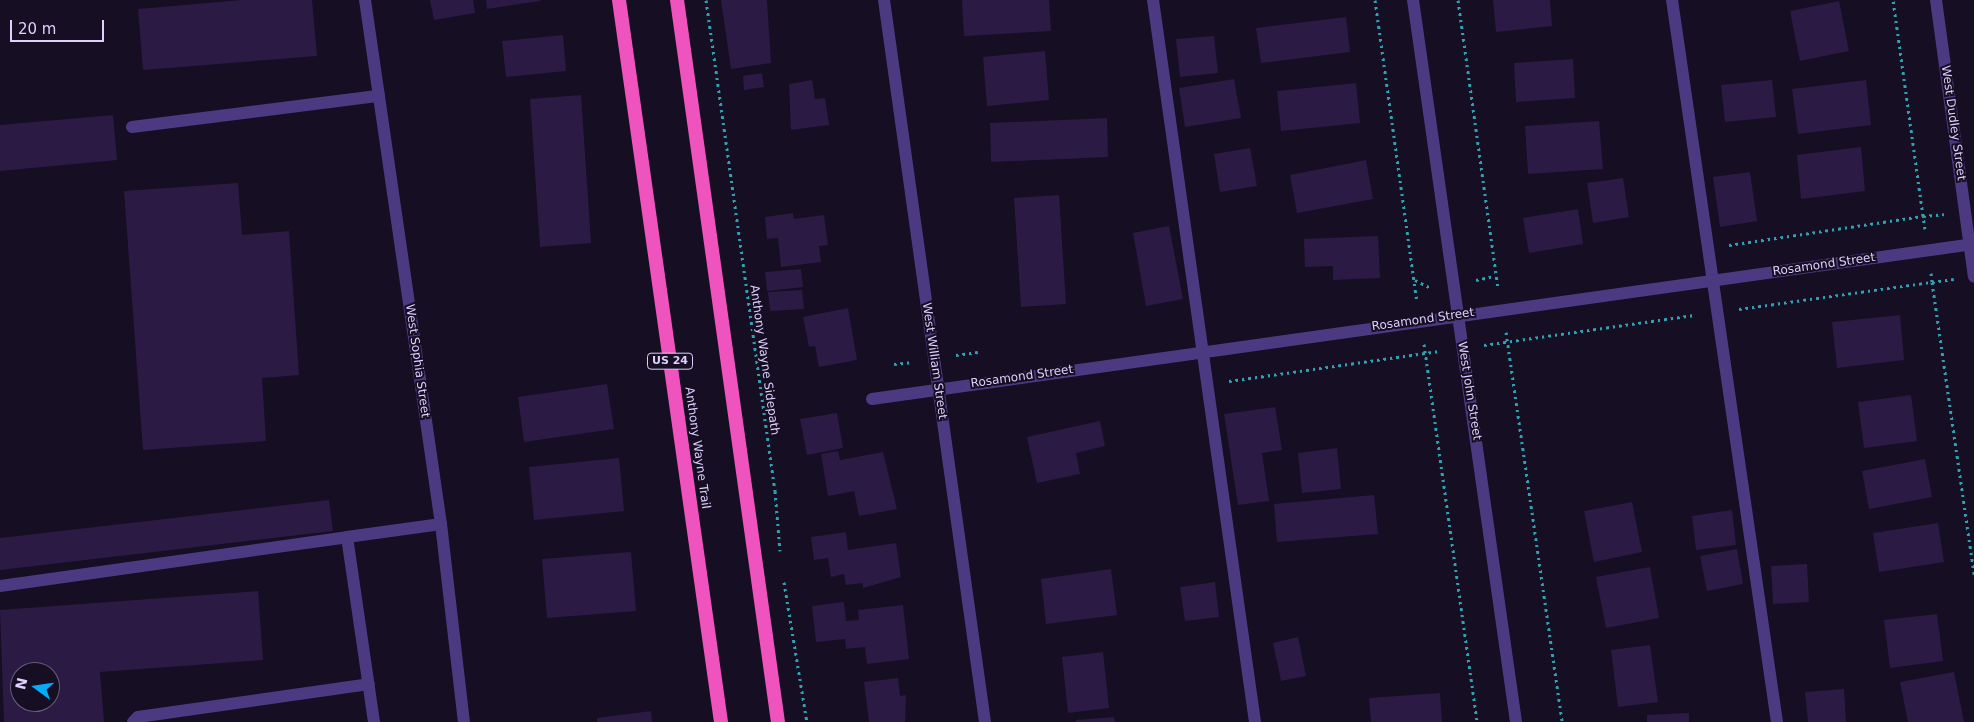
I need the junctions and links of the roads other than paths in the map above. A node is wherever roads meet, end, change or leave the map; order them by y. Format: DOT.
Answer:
graph roads {
  1 [pos="365,0"];
  2 [pos="618,0"];
  3 [pos="677,0"];
  4 [pos="884,0"];
  5 [pos="1153,0"];
  6 [pos="1413,0"];
  7 [pos="1672,0"];
  8 [pos="1936,0"];
  9 [pos="379,96"];
  10 [pos="132,127"];
  11 [pos="1972,244"];
  12 [pos="1974,276"];
  13 [pos="1712,280"];
  14 [pos="1457,315"];
  15 [pos="1201,352"];
  16 [pos="938,389"];
  17 [pos="872,399"];
  18 [pos="441,524"];
  19 [pos="347,537"];
  20 [pos="0,586"];
  21 [pos="369,684"];
  22 [pos="133,722"];
  23 [pos="374,722"];
  24 [pos="464,722"];
  25 [pos="721,722"];
  26 [pos="778,722"];
  27 [pos="985,722"];
  28 [pos="1255,722"];
  29 [pos="1516,722"];
  30 [pos="1777,722"];
  1 -- 9 [label="street, West Sophia Street"];
  2 -- 25 [label="highway, Anthony Wayne Trail / US 24"];
  3 -- 26 [label="highway"];
  4 -- 16 [label="street, West William Street"];
  5 -- 15 [label="street"];
  6 -- 14 [label="street, West John Street"];
  7 -- 13 [label="street"];
  8 -- 11 [label="street, West Dudley Street"];
  9 -- 10 [label="street"];
  9 -- 18 [label="street, West Sophia Street"];
  11 -- 12 [label="street, West Dudley Street"];
  11 -- 13 [label="street, Rosamond Street"];
  13 -- 14 [label="street, Rosamond Street"];
  13 -- 30 [label="street"];
  14 -- 15 [label="street, Rosamond Street"];
  14 -- 29 [label="street, West John Street"];
  15 -- 16 [label="street, Rosamond Street"];
  15 -- 28 [label="street"];
  16 -- 17 [label="street, Rosamond Street"];
  16 -- 27 [label="street, West William Street"];
  18 -- 19 [label="street"];
  18 -- 24 [label="street, West Sophia Street"];
  19 -- 20 [label="street"];
  19 -- 21 [label="street"];
  21 -- 22 [label="street"];
  21 -- 23 [label="street"];
}
